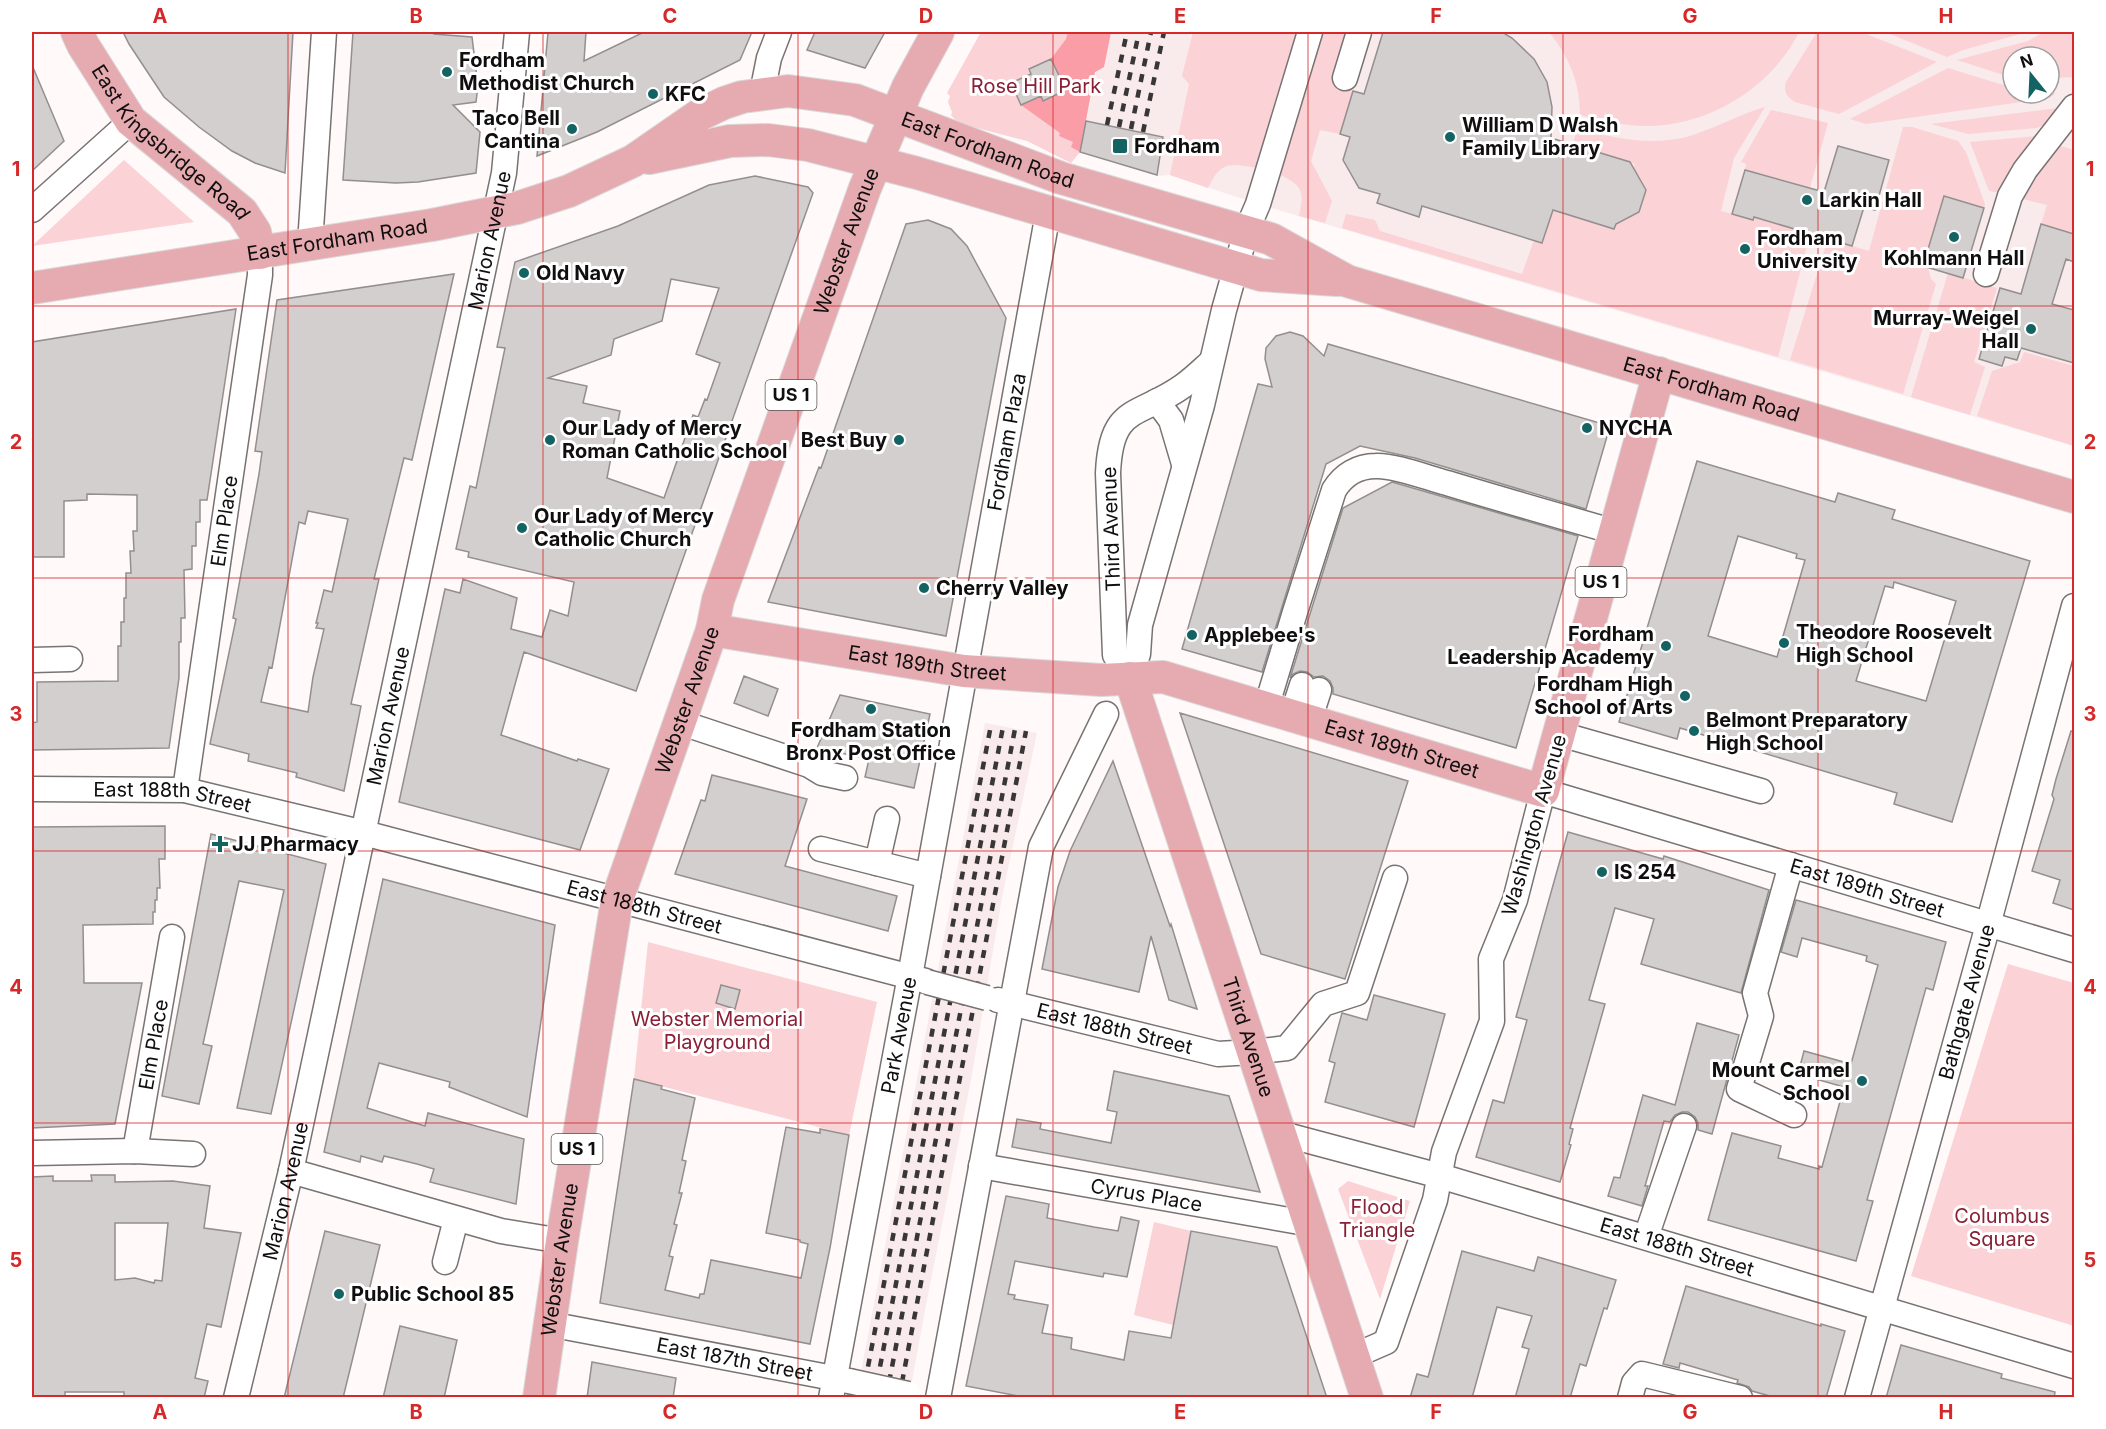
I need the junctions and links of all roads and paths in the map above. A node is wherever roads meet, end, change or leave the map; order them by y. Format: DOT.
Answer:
graph roads {
  1 [pos="77,32"];
  2 [pos="324,32"];
  3 [pos="517,32"];
  4 [pos="779,32"];
  5 [pos="938,32"];
  6 [pos="1310,32"];
  7 [pos="1359,32"];
  8 [pos="1345,78"];
  9 [pos="762,93"];
  10 [pos="2074,107"];
  11 [pos="895,115"];
  12 [pos="131,121"];
  13 [pos="633,161"];
  14 [pos="875,162"];
  15 [pos="32,210"];
  16 [pos="495,213"];
  17 [pos="1048,213"];
  18 [pos="1246,232"];
  19 [pos="310,244"];
  20 [pos="260,253"];
  21 [pos="1236,268"];
  22 [pos="1986,274"];
  23 [pos="1347,281"];
  24 [pos="32,288"];
  25 [pos="1211,362"];
  26 [pos="1659,373"];
  27 [pos="1157,400"];
  28 [pos="1184,464"];
  29 [pos="2074,497"];
  30 [pos="1615,532"];
  31 [pos="2074,606"];
  32 [pos="712,630"];
  33 [pos="70,659"];
  34 [pos="32,660"];
  35 [pos="964,671"];
  36 [pos="1130,678"];
  37 [pos="1310,688"];
  38 [pos="1106,714"];
  39 [pos="1289,715"];
  40 [pos="680,722"];
  41 [pos="1560,734"];
  42 [pos="844,778"];
  43 [pos="32,789"];
  44 [pos="185,790"];
  45 [pos="1543,791"];
  46 [pos="1761,791"];
  47 [pos="887,819"];
  48 [pos="364,833"];
  49 [pos="821,849"];
  50 [pos="877,863"];
  51 [pos="1791,865"];
  52 [pos="928,876"];
  53 [pos="1395,878"];
  54 [pos="617,900"];
  55 [pos="1988,925"];
  56 [pos="171,937"];
  57 [pos="2074,950"];
  58 [pos="919,979"];
  59 [pos="1013,1004"];
  60 [pos="1253,1052"];
  61 [pos="1794,1115"];
  62 [pos="1684,1126"];
  63 [pos="1279,1133"];
  64 [pos="135,1151"];
  65 [pos="32,1153"];
  66 [pos="193,1154"];
  67 [pos="981,1166"];
  68 [pos="291,1172"];
  69 [pos="1440,1176"];
  70 [pos="456,1219"];
  71 [pos="1311,1224"];
  72 [pos="1646,1237"];
  73 [pos="562,1241"];
  74 [pos="445,1262"];
  75 [pos="1882,1307"];
  76 [pos="549,1324"];
  77 [pos="1354,1356"];
  78 [pos="2074,1366"];
  79 [pos="838,1386"];
  80 [pos="913,1396"];
  81 [pos="236,1398"];
  82 [pos="539,1398"];
  83 [pos="938,1398"];
  84 [pos="1367,1398"];
  85 [pos="1630,1398"];
  86 [pos="1740,1398"];
  87 [pos="1857,1398"];
  1 -- 12 [label="main road, East Kingsbridge Road"];
  2 -- 19 [label="street"];
  3 -- 16 [label="street, Marion Avenue"];
  4 -- 9 [label="street"];
  5 -- 11 [label="main road, Webster Avenue"];
  6 -- 18 [label="street, Third Avenue"];
  7 -- 8 [label="street"];
  9 -- 11 [label="main road, East Fordham Road"];
  9 -- 13 [label="main road, East Fordham Road"];
  10 -- 22 [label="street"];
  11 -- 14 [label="main road, Webster Avenue"];
  11 -- 18 [label="main road, East Fordham Road"];
  12 -- 15 [label="street"];
  12 -- 20 [label="main road, East Kingsbridge Road"];
  13 -- 14 [label="main road, East Fordham Road"];
  13 -- 16 [label="main road, East Fordham Road"];
  14 -- 17 [label="main road, East Fordham Road"];
  14 -- 32 [label="main road, Webster Avenue / US 1"];
  16 -- 19 [label="main road, East Fordham Road"];
  16 -- 48 [label="street, Marion Avenue"];
  17 -- 21 [label="main road, East Fordham Road"];
  17 -- 35 [label="street, Fordham Plaza"];
  18 -- 21 [label="street, Third Avenue"];
  18 -- 23 [label="main road, East Fordham Road"];
  19 -- 20 [label="main road, East Fordham Road"];
  20 -- 24 [label="main road, East Fordham Road"];
  20 -- 44 [label="street, Elm Place"];
  21 -- 23 [label="main road, East Fordham Road"];
  21 -- 25 [label="street, Third Avenue"];
  23 -- 26 [label="main road, East Fordham Road"];
  25 -- 27 [label="street, Third Avenue"];
  25 -- 28 [label="street, Third Avenue"];
  26 -- 29 [label="main road, East Fordham Road"];
  26 -- 30 [label="main road, Washington Avenue / US 1"];
  27 -- 28 [label="street"];
  27 -- 36 [label="street, Third Avenue"];
  28 -- 36 [label="street, Third Avenue"];
  30 -- 39 [label="street"];
  30 -- 41 [label="main road, Washington Avenue / US 1"];
  31 -- 55 [label="street, Bathgate Avenue"];
  32 -- 35 [label="main road, East 189th Street"];
  32 -- 40 [label="main road, Webster Avenue / US 1"];
  33 -- 34 [label="street"];
  35 -- 36 [label="main road, East 189th Street"];
  35 -- 52 [label="street, Park Avenue"];
  36 -- 39 [label="main road, East 189th Street"];
  36 -- 60 [label="main road, Third Avenue"];
  37 -- 39 [label="street"];
  38 -- 59 [label="street"];
  39 -- 45 [label="main road, East 189th Street"];
  40 -- 42 [label="street"];
  40 -- 54 [label="main road, Webster Avenue / US 1"];
  41 -- 45 [label="main road, Washington Avenue / US 1"];
  41 -- 46 [label="street"];
  43 -- 44 [label="street, East 188th Street"];
  44 -- 48 [label="street, East 188th Street"];
  45 -- 51 [label="street, East 189th Street"];
  45 -- 69 [label="street, Washington Avenue"];
  47 -- 50 [label="street"];
  48 -- 54 [label="street, East 188th Street"];
  48 -- 68 [label="street, Marion Avenue"];
  49 -- 50 [label="street"];
  50 -- 52 [label="street"];
  51 -- 55 [label="street, East 189th Street"];
  51 -- 61 [label="street"];
  52 -- 58 [label="street, Park Avenue"];
  53 -- 60 [label="street, East 188th Street"];
  54 -- 58 [label="street, East 188th Street"];
  54 -- 73 [label="main road, Webster Avenue / US 1"];
  55 -- 57 [label="street, East 189th Street"];
  55 -- 75 [label="street, Bathgate Avenue"];
  56 -- 64 [label="street, Elm Place"];
  58 -- 59 [label="street, East 188th Street, bridge"];
  58 -- 79 [label="street, Park Avenue"];
  59 -- 60 [label="street, East 188th Street"];
  59 -- 67 [label="street"];
  60 -- 63 [label="main road, Third Avenue"];
  62 -- 72 [label="street"];
  63 -- 69 [label="street, East 188th Street"];
  63 -- 71 [label="main road, Third Avenue"];
  64 -- 65 [label="street"];
  64 -- 66 [label="street"];
  67 -- 71 [label="street, Cyrus Place"];
  67 -- 83 [label="street"];
  68 -- 70 [label="street"];
  68 -- 81 [label="street, Marion Avenue"];
  69 -- 72 [label="street, East 188th Street"];
  69 -- 77 [label="street, Washington Avenue"];
  70 -- 73 [label="street"];
  70 -- 74 [label="street"];
  71 -- 77 [label="main road, Third Avenue"];
  72 -- 75 [label="street, East 188th Street"];
  73 -- 76 [label="main road, Webster Avenue / US 1"];
  75 -- 78 [label="street, East 188th Street"];
  75 -- 87 [label="street, Bathgate Avenue"];
  76 -- 79 [label="street, East 187th Street"];
  76 -- 82 [label="main road, Webster Avenue / US 1"];
  77 -- 84 [label="main road, Third Avenue"];
  79 -- 80 [label="street, East 187th Street, bridge"];
  85 -- 86 [label="street"];
}
